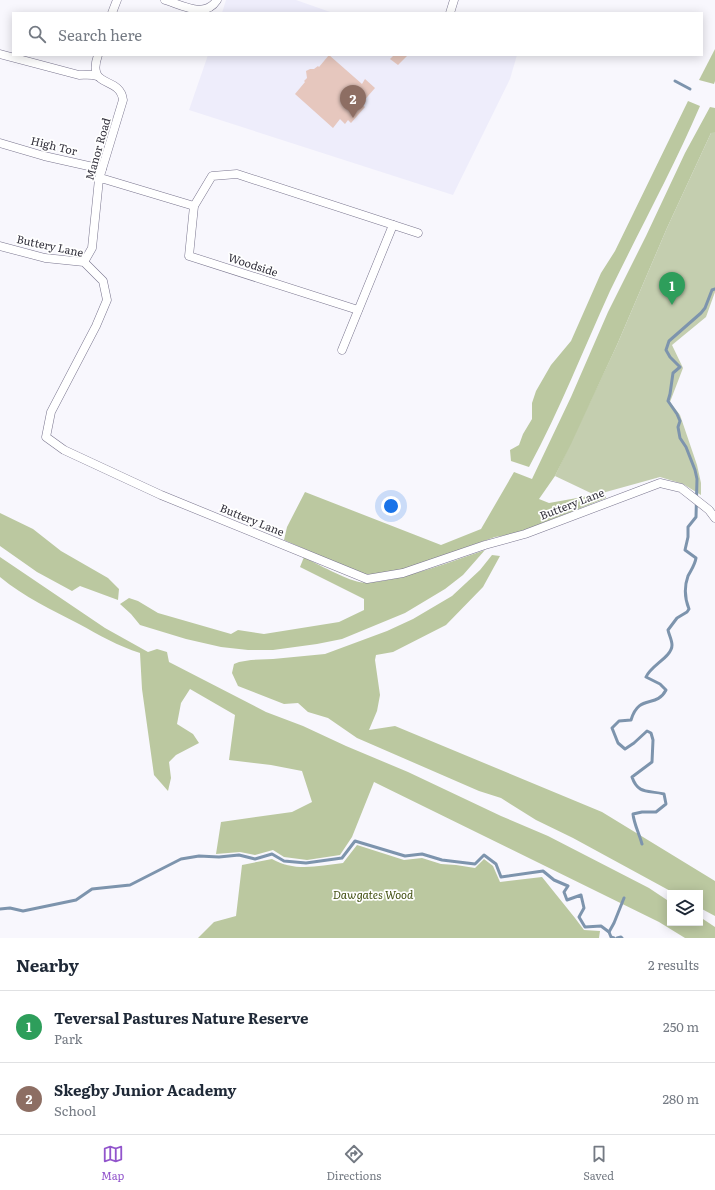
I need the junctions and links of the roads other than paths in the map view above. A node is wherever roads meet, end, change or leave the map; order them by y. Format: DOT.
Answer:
graph roads {
  1 [pos="117,0"];
  2 [pos="165,0"];
  3 [pos="217,0"];
  4 [pos="454,0"];
  5 [pos="112,12"];
  6 [pos="450,12"];
  7 [pos="0,54"];
  8 [pos="98,56"];
  9 [pos="97,76"];
  10 [pos="0,143"];
  11 [pos="102,168"];
  12 [pos="99,179"];
  13 [pos="194,206"];
  14 [pos="393,226"];
  15 [pos="418,233"];
  16 [pos="0,246"];
  17 [pos="84,262"];
  18 [pos="358,310"];
  19 [pos="342,350"];
  20 [pos="715,518"];
  1 -- 5 [label="street"];
  2 -- 3 [label="street"];
  4 -- 6 [label="street"];
  7 -- 9 [label="street"];
  8 -- 9 [label="street"];
  9 -- 11 [label="street, Manor Road"];
  10 -- 11 [label="street, High Tor"];
  11 -- 12 [label="street, Manor Road"];
  12 -- 13 [label="street"];
  12 -- 17 [label="street, Manor Road"];
  13 -- 14 [label="street, Woodside"];
  13 -- 18 [label="street, Woodside"];
  14 -- 15 [label="street, Woodside"];
  14 -- 18 [label="street"];
  16 -- 17 [label="street, Buttery Lane"];
  17 -- 20 [label="street, Buttery Lane"];
  18 -- 19 [label="street"];
}
